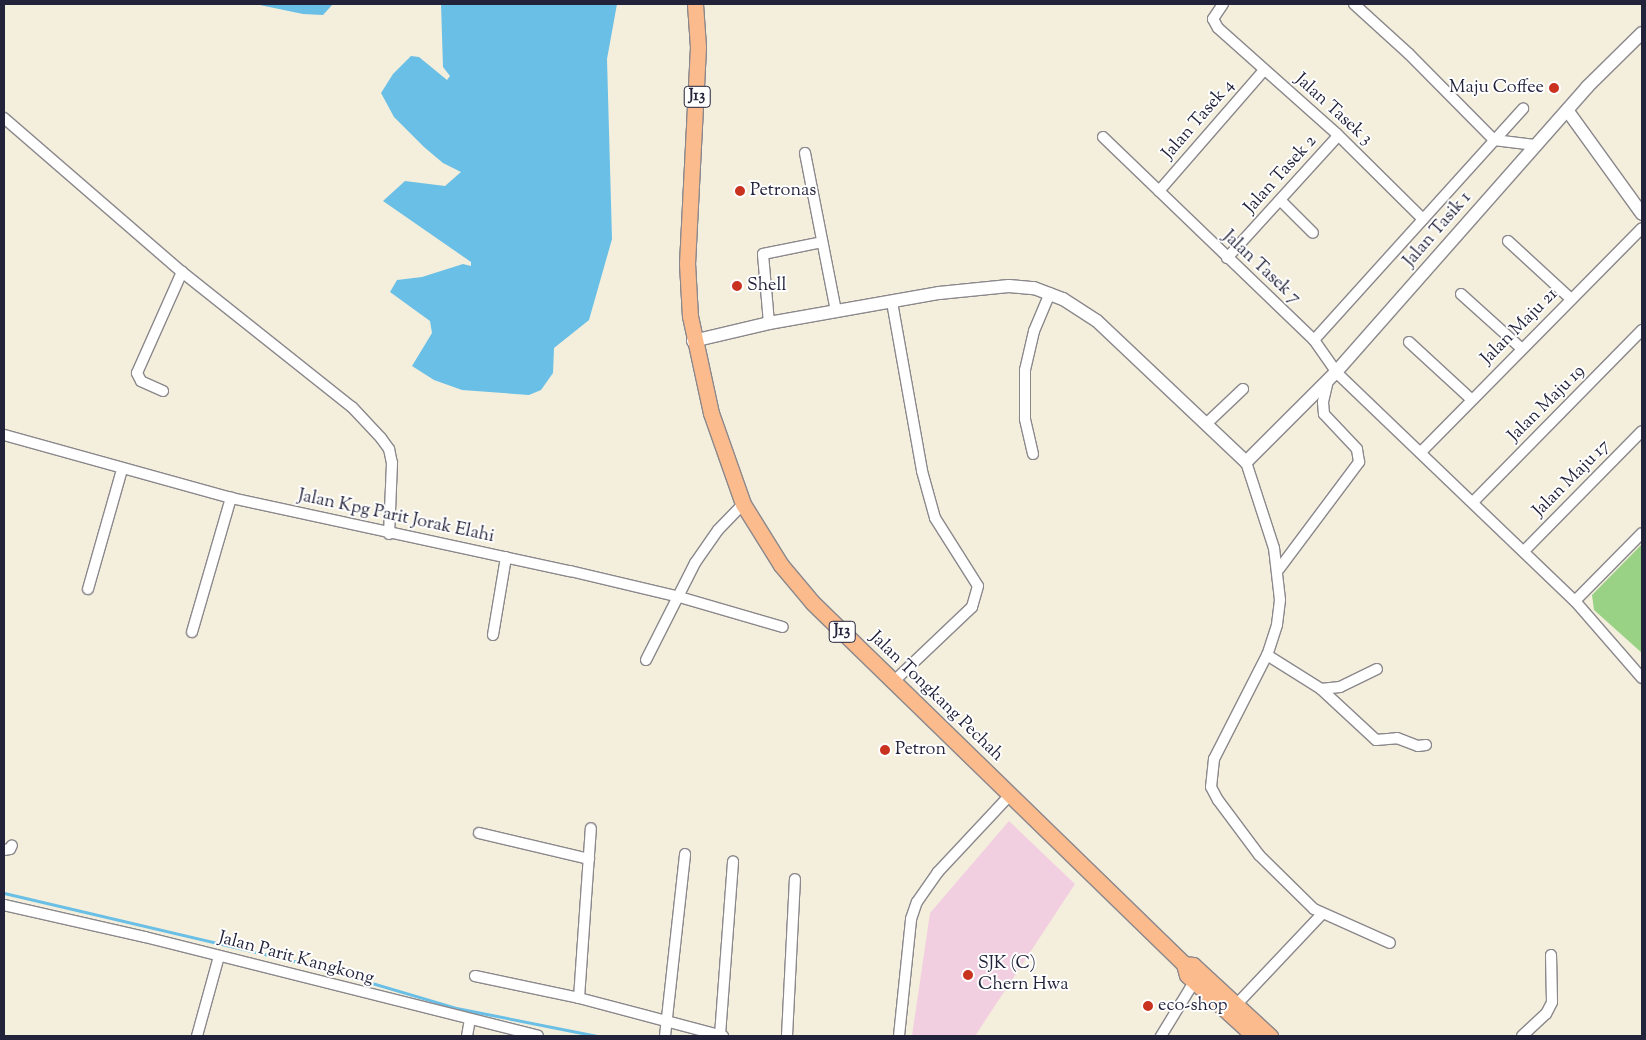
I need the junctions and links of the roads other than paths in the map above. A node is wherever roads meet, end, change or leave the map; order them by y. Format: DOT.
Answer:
graph roads {
  1 [pos="694,4"];
  2 [pos="1223,4"];
  3 [pos="1354,4"];
  4 [pos="1642,33"];
  5 [pos="1264,70"];
  6 [pos="1523,109"];
  7 [pos="1567,110"];
  8 [pos="4,118"];
  9 [pos="1338,136"];
  10 [pos="1103,137"];
  11 [pos="1494,140"];
  12 [pos="1535,145"];
  13 [pos="805,153"];
  14 [pos="1159,190"];
  15 [pos="1281,201"];
  16 [pos="1642,214"];
  17 [pos="1423,219"];
  18 [pos="1642,228"];
  19 [pos="1313,234"];
  20 [pos="1508,241"];
  21 [pos="822,242"];
  22 [pos="1227,258"];
  23 [pos="182,272"];
  24 [pos="1050,293"];
  25 [pos="1461,294"];
  26 [pos="1571,299"];
  27 [pos="892,302"];
  28 [pos="836,311"];
  29 [pos="769,323"];
  30 [pos="1642,330"];
  31 [pos="1314,340"];
  32 [pos="693,341"];
  33 [pos="1409,342"];
  34 [pos="1522,349"];
  35 [pos="1332,376"];
  36 [pos="1243,389"];
  37 [pos="163,391"];
  38 [pos="1471,399"];
  39 [pos="1206,424"];
  40 [pos="1642,431"];
  41 [pos="4,435"];
  42 [pos="1422,451"];
  43 [pos="1033,454"];
  44 [pos="1246,462"];
  45 [pos="121,475"];
  46 [pos="1474,501"];
  47 [pos="229,503"];
  48 [pos="743,504"];
  49 [pos="1642,533"];
  50 [pos="390,534"];
  51 [pos="1524,551"];
  52 [pos="506,557"];
  53 [pos="1279,568"];
  54 [pos="88,589"];
  55 [pos="676,596"];
  56 [pos="1575,601"];
  57 [pos="782,627"];
  58 [pos="192,632"];
  59 [pos="493,635"];
  60 [pos="1266,654"];
  61 [pos="646,660"];
  62 [pos="1377,669"];
  63 [pos="1642,678"];
  64 [pos="893,682"];
  65 [pos="1321,689"];
  66 [pos="1426,745"];
  67 [pos="1010,795"];
  68 [pos="592,828"];
  69 [pos="479,833"];
  70 [pos="685,854"];
  71 [pos="589,859"];
  72 [pos="733,861"];
  73 [pos="795,879"];
  74 [pos="4,905"];
  75 [pos="1322,914"];
  76 [pos="1390,943"];
  77 [pos="1551,955"];
  78 [pos="219,956"];
  79 [pos="475,976"];
  80 [pos="1197,977"];
  81 [pos="579,998"];
  82 [pos="1236,1005"];
  83 [pos="470,1019"];
  84 [pos="669,1021"];
  85 [pos="197,1036"];
  86 [pos="467,1036"];
  87 [pos="538,1036"];
  88 [pos="665,1036"];
  89 [pos="721,1036"];
  90 [pos="787,1036"];
  91 [pos="899,1036"];
  92 [pos="1161,1036"];
  93 [pos="1254,1036"];
  94 [pos="1270,1036"];
  95 [pos="1522,1036"];
  1 -- 32 [label="main road, Jalan Tongkang Pechah / J13"];
  2 -- 5 [label="street, Jalan Tasek 3"];
  3 -- 11 [label="street"];
  4 -- 7 [label="street, Jalan Tasik 1"];
  5 -- 9 [label="street, Jalan Tasek 3"];
  5 -- 14 [label="street, Jalan Tasek 4"];
  6 -- 11 [label="street"];
  7 -- 12 [label="street, Jalan Tasik 1"];
  7 -- 16 [label="street"];
  8 -- 23 [label="street"];
  9 -- 15 [label="street, Jalan Tasek 2"];
  9 -- 17 [label="street, Jalan Tasek 3"];
  10 -- 14 [label="street, Jalan Tasek 7"];
  11 -- 12 [label="street"];
  11 -- 17 [label="street"];
  12 -- 35 [label="street, Jalan Tasik 1"];
  13 -- 21 [label="street"];
  14 -- 22 [label="street, Jalan Tasek 7"];
  15 -- 19 [label="street"];
  15 -- 22 [label="street, Jalan Tasek 2"];
  17 -- 31 [label="street"];
  18 -- 26 [label="street, Jalan Maju 21"];
  20 -- 26 [label="street"];
  21 -- 28 [label="street"];
  21 -- 29 [label="street"];
  22 -- 31 [label="street, Jalan Tasek 7"];
  23 -- 37 [label="street"];
  23 -- 50 [label="street"];
  24 -- 27 [label="street"];
  24 -- 39 [label="street"];
  24 -- 43 [label="street"];
  25 -- 34 [label="street"];
  26 -- 34 [label="street, Jalan Maju 21"];
  27 -- 28 [label="street"];
  27 -- 64 [label="street"];
  28 -- 29 [label="street"];
  29 -- 32 [label="street"];
  30 -- 46 [label="street, Jalan Maju 19"];
  31 -- 35 [label="street, Jalan Tasek 7"];
  32 -- 48 [label="main road, Jalan Tongkang Pechah / J13"];
  33 -- 38 [label="street"];
  34 -- 38 [label="street, Jalan Maju 21"];
  35 -- 42 [label="street, Jalan Tasek 7"];
  35 -- 44 [label="street, Jalan Tasik 1"];
  35 -- 53 [label="street"];
  36 -- 39 [label="street"];
  38 -- 42 [label="street, Jalan Maju 21"];
  39 -- 44 [label="street"];
  40 -- 51 [label="street, Jalan Maju 17"];
  41 -- 45 [label="street, Jalan Kpg Parit Jorak Elahi"];
  42 -- 46 [label="street, Jalan Tasek 7"];
  44 -- 53 [label="street"];
  45 -- 47 [label="street, Jalan Kpg Parit Jorak Elahi"];
  45 -- 54 [label="street"];
  46 -- 51 [label="street, Jalan Tasek 7"];
  47 -- 50 [label="street, Jalan Kpg Parit Jorak Elahi"];
  47 -- 58 [label="street"];
  48 -- 55 [label="street"];
  48 -- 64 [label="main road, Jalan Tongkang Pechah / J13"];
  49 -- 56 [label="street"];
  50 -- 52 [label="street, Jalan Kpg Parit Jorak Elahi"];
  51 -- 56 [label="street, Jalan Tasek 7"];
  52 -- 55 [label="street, Jalan Kpg Parit Jorak Elahi"];
  52 -- 59 [label="street"];
  53 -- 60 [label="street"];
  55 -- 57 [label="street, Jalan Kpg Parit Jorak Elahi"];
  55 -- 61 [label="street"];
  56 -- 63 [label="street, Jalan Tasek 7"];
  60 -- 65 [label="street"];
  60 -- 75 [label="street"];
  62 -- 65 [label="street"];
  64 -- 67 [label="main road, Jalan Tongkang Pechah / J13"];
  65 -- 66 [label="street"];
  67 -- 80 [label="main road, Jalan Tongkang Pechah / J13"];
  67 -- 91 [label="street"];
  68 -- 71 [label="street"];
  69 -- 71 [label="street"];
  70 -- 84 [label="street"];
  71 -- 81 [label="street"];
  72 -- 89 [label="street"];
  73 -- 90 [label="street"];
  74 -- 78 [label="street, Jalan Parit Kangkong"];
  75 -- 76 [label="street"];
  75 -- 82 [label="street"];
  77 -- 95 [label="street"];
  78 -- 83 [label="street, Jalan Parit Kangkong"];
  78 -- 85 [label="street"];
  79 -- 81 [label="street"];
  80 -- 82 [label="main road, Jalan Tongkang Pechah / J13"];
  80 -- 92 [label="street"];
  80 -- 93 [label="main road, Jalan Tongkang Pechah / J13"];
  81 -- 84 [label="street"];
  82 -- 94 [label="main road, Jalan Tongkang Pechah / J13"];
  83 -- 86 [label="street"];
  83 -- 87 [label="street, Jalan Parit Kangkong"];
  84 -- 88 [label="street"];
  84 -- 89 [label="street"];
}
